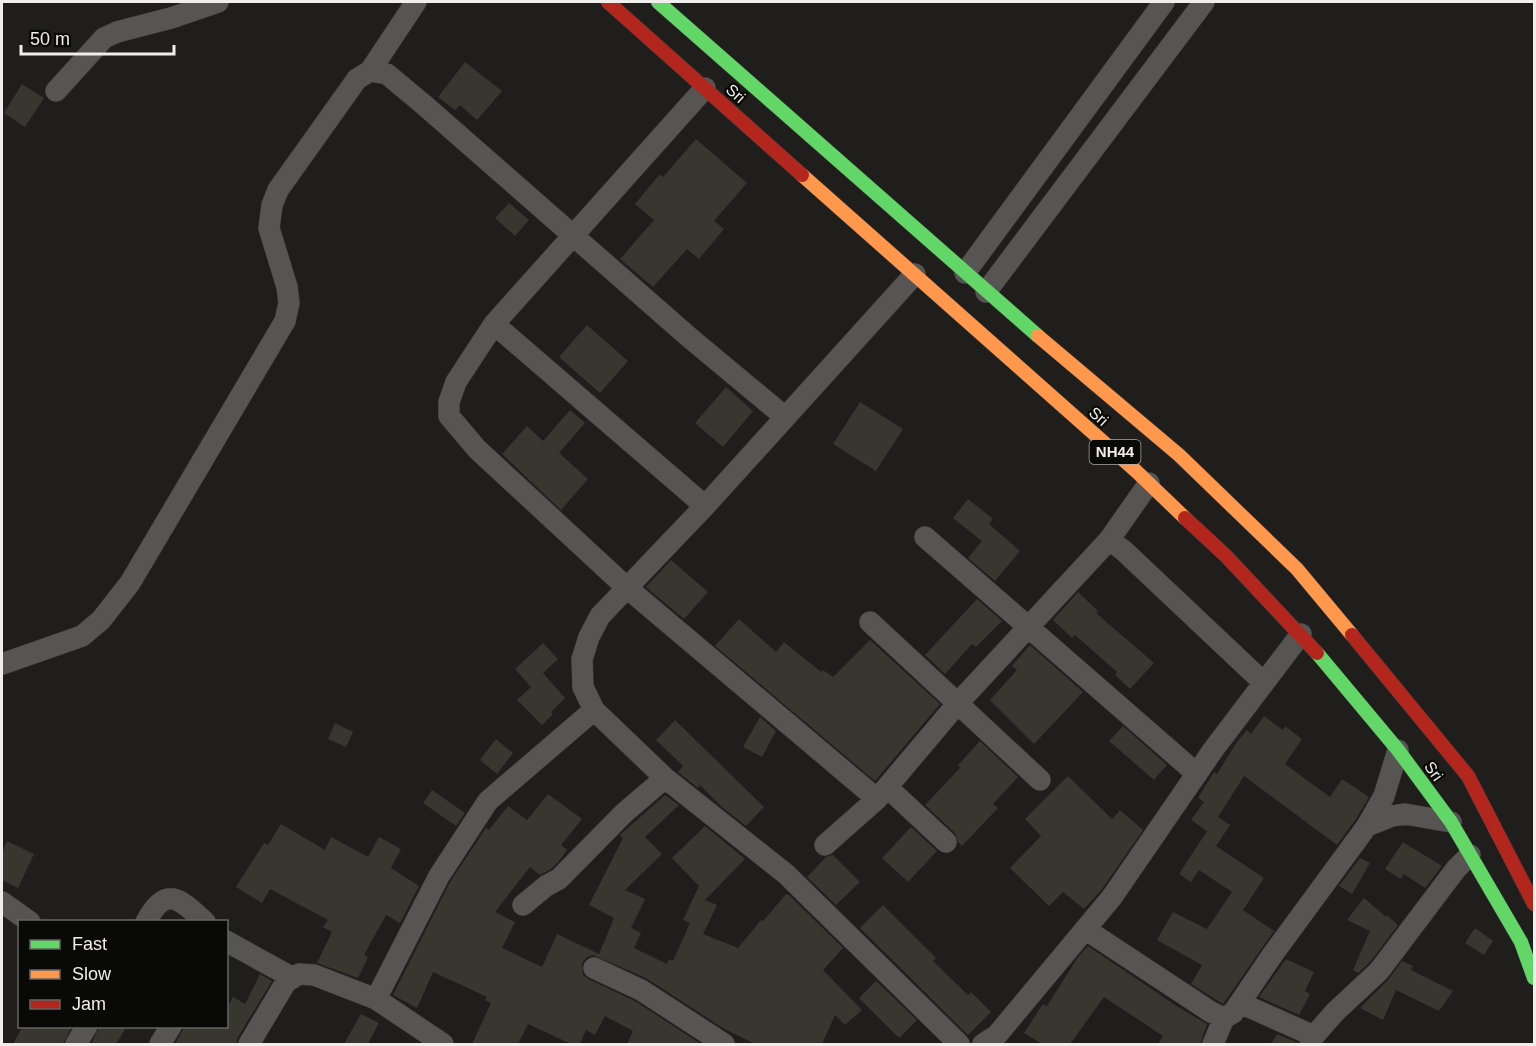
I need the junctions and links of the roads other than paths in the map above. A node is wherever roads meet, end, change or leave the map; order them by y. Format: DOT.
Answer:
graph roads {
  1 [pos="218,2"];
  2 [pos="416,2"];
  3 [pos="608,2"];
  4 [pos="658,2"];
  5 [pos="1164,2"];
  6 [pos="1204,2"];
  7 [pos="370,71"];
  8 [pos="705,88"];
  9 [pos="56,91"];
  10 [pos="573,235"];
  11 [pos="965,273"];
  12 [pos="915,274"];
  13 [pos="986,292"];
  14 [pos="494,324"];
  15 [pos="785,417"];
  16 [pos="1149,483"];
  17 [pos="705,506"];
  18 [pos="925,537"];
  19 [pos="1109,540"];
  20 [pos="626,587"];
  21 [pos="870,622"];
  22 [pos="1027,628"];
  23 [pos="1301,634"];
  24 [pos="2,664"];
  25 [pos="1264,682"];
  26 [pos="958,703"];
  27 [pos="594,710"];
  28 [pos="1398,750"];
  29 [pos="1197,774"];
  30 [pos="665,778"];
  31 [pos="1040,780"];
  32 [pos="882,793"];
  33 [pos="1451,822"];
  34 [pos="1367,826"];
  35 [pos="946,842"];
  36 [pos="825,845"];
  37 [pos="1470,855"];
  38 [pos="2,902"];
  39 [pos="1534,904"];
  40 [pos="523,905"];
  41 [pos="29,920"];
  42 [pos="146,920"];
  43 [pos="204,920"];
  44 [pos="1085,929"];
  45 [pos="228,942"];
  46 [pos="1528,944"];
  47 [pos="594,968"];
  48 [pos="293,978"];
  49 [pos="1534,978"];
  50 [pos="376,999"];
  51 [pos="1240,1003"];
  52 [pos="1224,1018"];
  53 [pos="86,1028"];
  54 [pos="170,1028"];
  55 [pos="1312,1040"];
  56 [pos="997,1041"];
  57 [pos="76,1044"];
  58 [pos="160,1044"];
  59 [pos="249,1044"];
  60 [pos="443,1044"];
  61 [pos="724,1044"];
  62 [pos="959,1044"];
  63 [pos="1213,1044"];
  1 -- 9 [label="street"];
  2 -- 7 [label="street"];
  3 -- 8 [label="highway, Sri / NH44"];
  4 -- 11 [label="highway, NH44"];
  5 -- 11 [label="street"];
  6 -- 13 [label="street"];
  7 -- 10 [label="street"];
  7 -- 24 [label="street"];
  8 -- 10 [label="street"];
  8 -- 12 [label="highway, Sri / NH44"];
  10 -- 14 [label="street"];
  10 -- 15 [label="street"];
  11 -- 13 [label="highway, NH44"];
  12 -- 15 [label="street"];
  12 -- 16 [label="highway, Sri / NH44"];
  13 -- 39 [label="highway, NH44"];
  14 -- 17 [label="street"];
  14 -- 20 [label="street"];
  15 -- 17 [label="street"];
  16 -- 19 [label="street"];
  16 -- 23 [label="highway, Sri / NH44"];
  17 -- 20 [label="street"];
  18 -- 22 [label="street"];
  19 -- 22 [label="street"];
  19 -- 25 [label="street"];
  20 -- 27 [label="street"];
  20 -- 32 [label="street"];
  21 -- 26 [label="street"];
  22 -- 26 [label="street"];
  22 -- 29 [label="street"];
  23 -- 25 [label="street"];
  23 -- 28 [label="highway, Sri / NH44"];
  25 -- 29 [label="street"];
  26 -- 31 [label="street"];
  26 -- 32 [label="street"];
  27 -- 30 [label="street"];
  27 -- 50 [label="street"];
  28 -- 33 [label="highway, Sri / NH44"];
  28 -- 34 [label="street"];
  29 -- 44 [label="street"];
  30 -- 40 [label="street"];
  30 -- 62 [label="street"];
  32 -- 35 [label="street"];
  32 -- 36 [label="street"];
  33 -- 34 [label="street"];
  33 -- 37 [label="highway, Sri / NH44"];
  34 -- 51 [label="street"];
  37 -- 46 [label="highway, Sri / NH44"];
  37 -- 55 [label="street"];
  38 -- 41 [label="street"];
  42 -- 43 [label="street"];
  44 -- 52 [label="street"];
  44 -- 56 [label="street"];
  45 -- 48 [label="street"];
  46 -- 49 [label="highway, Sri / NH44"];
  47 -- 61 [label="street"];
  48 -- 50 [label="street"];
  48 -- 59 [label="street"];
  50 -- 60 [label="street"];
  51 -- 52 [label="street"];
  51 -- 55 [label="street"];
  52 -- 63 [label="street"];
  53 -- 57 [label="street"];
  54 -- 58 [label="street"];
}
